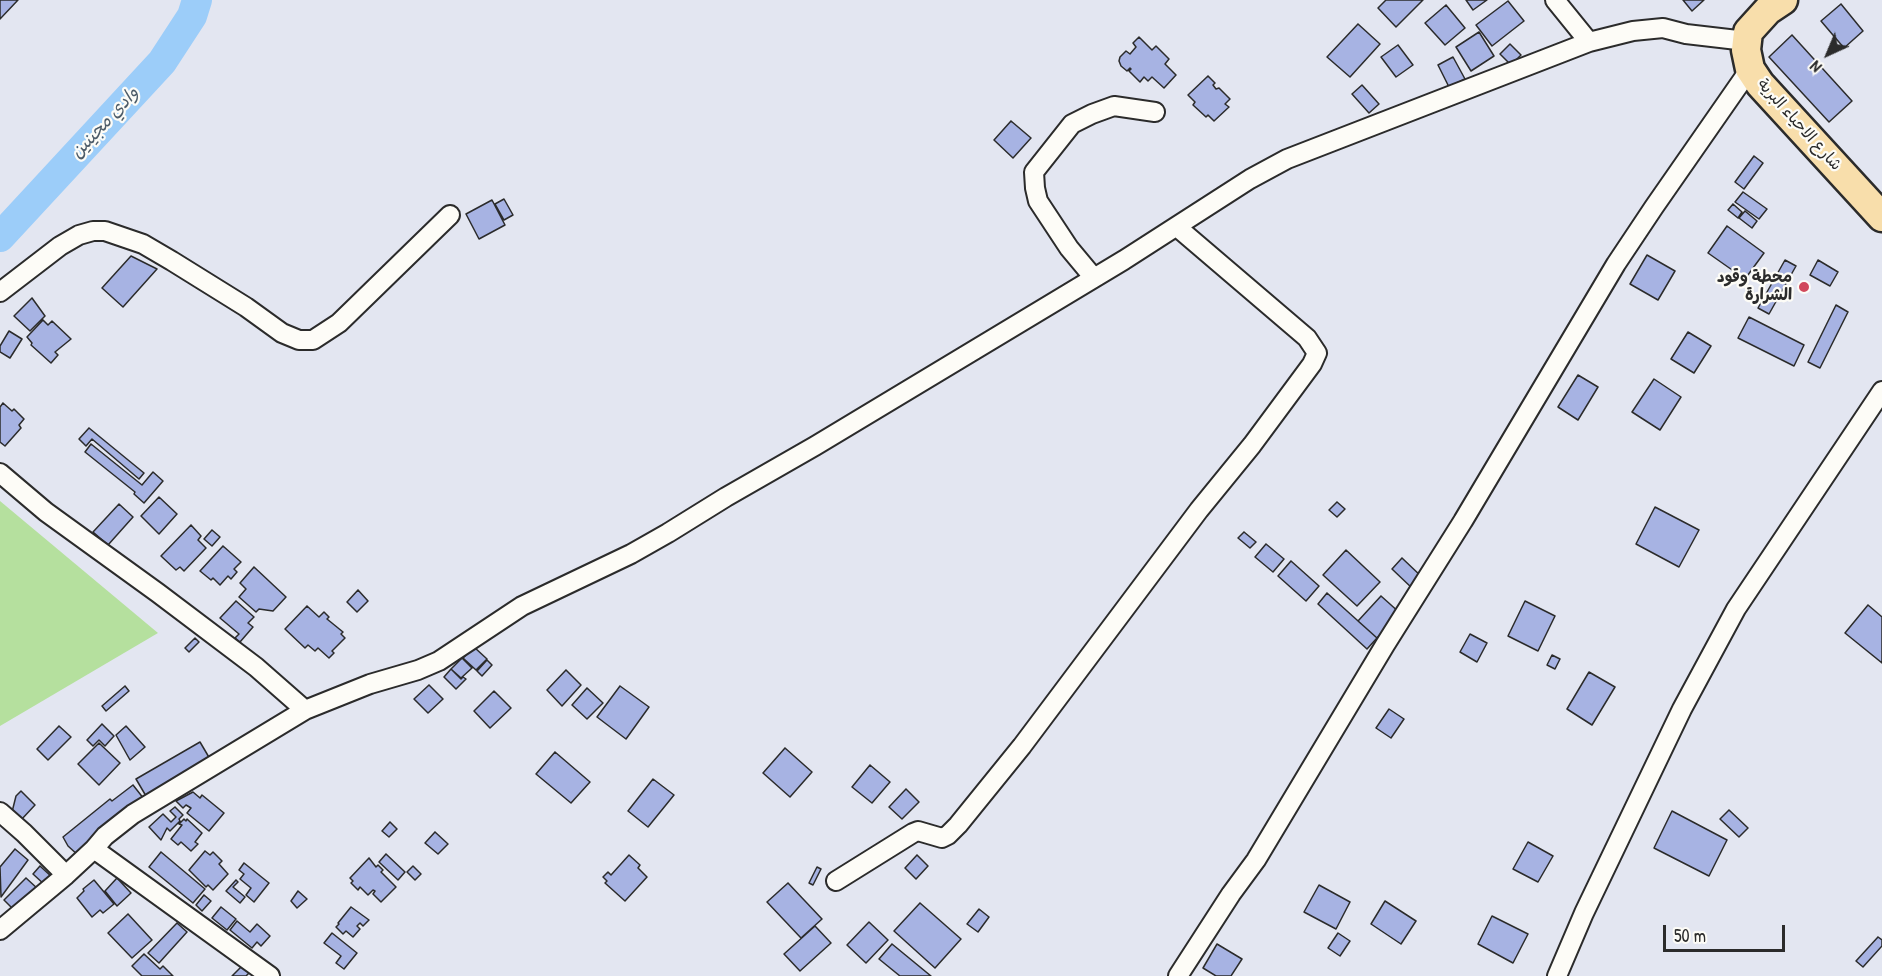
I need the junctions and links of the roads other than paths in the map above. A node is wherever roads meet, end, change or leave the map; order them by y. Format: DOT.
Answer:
graph roads {
  1 [pos="1555,0"];
  2 [pos="1770,3"];
  3 [pos="1746,41"];
  4 [pos="1589,42"];
  5 [pos="1750,69"];
  6 [pos="1155,112"];
  7 [pos="450,215"];
  8 [pos="1882,217"];
  9 [pos="1177,227"];
  10 [pos="1094,278"];
  11 [pos="0,292"];
  12 [pos="1882,391"];
  13 [pos="0,473"];
  14 [pos="305,710"];
  15 [pos="0,812"];
  16 [pos="94,849"];
  17 [pos="66,875"];
  18 [pos="836,880"];
  19 [pos="0,930"];
  20 [pos="270,976"];
  21 [pos="1178,976"];
  22 [pos="1557,976"];
  1 -- 4 [label="street"];
  2 -- 3 [label="main road"];
  3 -- 4 [label="street"];
  3 -- 5 [label="main road, شارع الاحياء البرية"];
  4 -- 9 [label="street"];
  5 -- 8 [label="main road, شارع الاحياء البرية"];
  5 -- 21 [label="street"];
  6 -- 10 [label="street"];
  7 -- 11 [label="street"];
  9 -- 10 [label="street"];
  9 -- 18 [label="street"];
  10 -- 14 [label="street"];
  12 -- 22 [label="street"];
  13 -- 14 [label="street"];
  14 -- 16 [label="street"];
  15 -- 17 [label="street"];
  16 -- 17 [label="street"];
  16 -- 20 [label="street"];
  17 -- 19 [label="street"];
}
